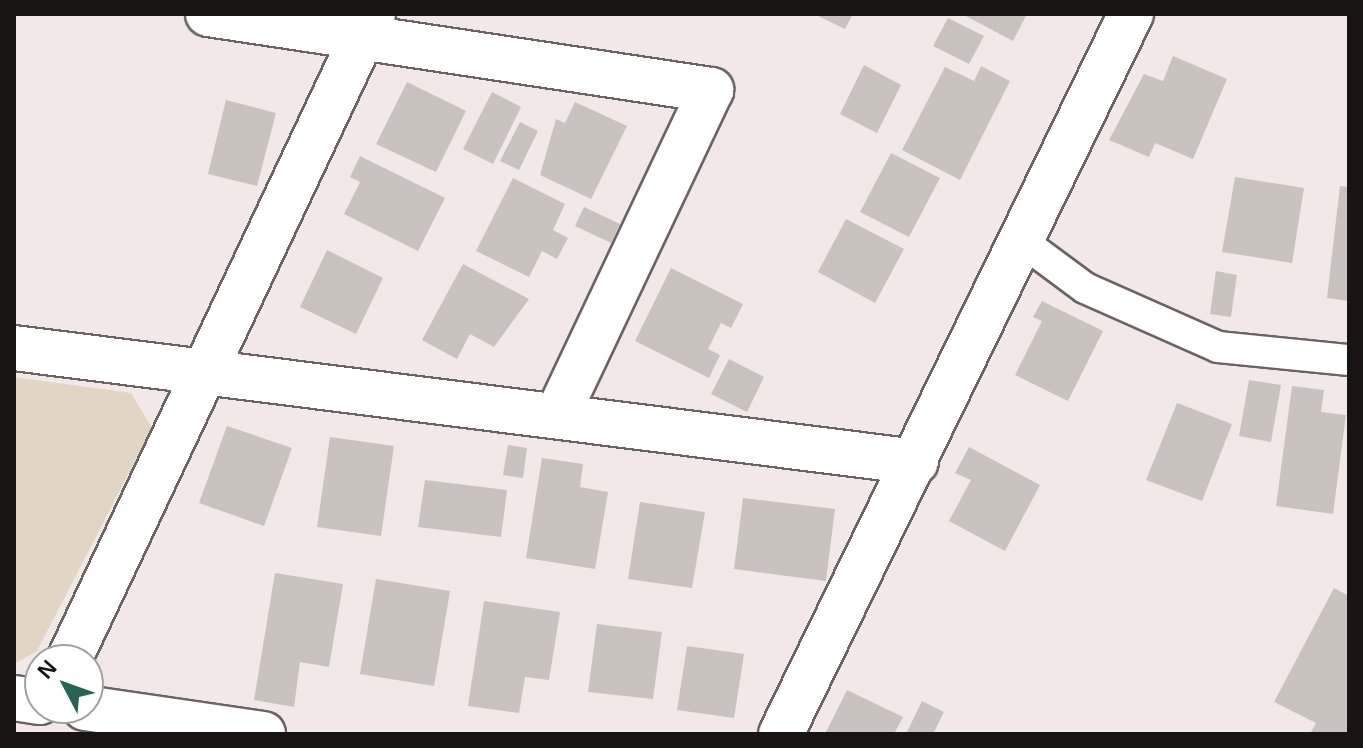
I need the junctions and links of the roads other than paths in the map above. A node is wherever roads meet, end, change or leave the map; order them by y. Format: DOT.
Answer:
graph roads {
  1 [pos="208,14"];
  2 [pos="1131,14"];
  3 [pos="368,25"];
  4 [pos="1023,242"];
  5 [pos="14,348"];
  6 [pos="1349,360"];
  7 [pos="206,373"];
  8 [pos="558,413"];
  9 [pos="916,462"];
  10 [pos="77,644"];
  11 [pos="104,711"];
  12 [pos="263,734"];
  13 [pos="781,734"];
  1 -- 3 [label="street"];
  2 -- 4 [label="street"];
  3 -- 7 [label="street"];
  3 -- 8 [label="street"];
  4 -- 6 [label="lane"];
  4 -- 9 [label="street"];
  5 -- 7 [label="street"];
  7 -- 8 [label="street"];
  7 -- 10 [label="street"];
  8 -- 9 [label="street"];
  9 -- 13 [label="street"];
  11 -- 12 [label="street"];
}
